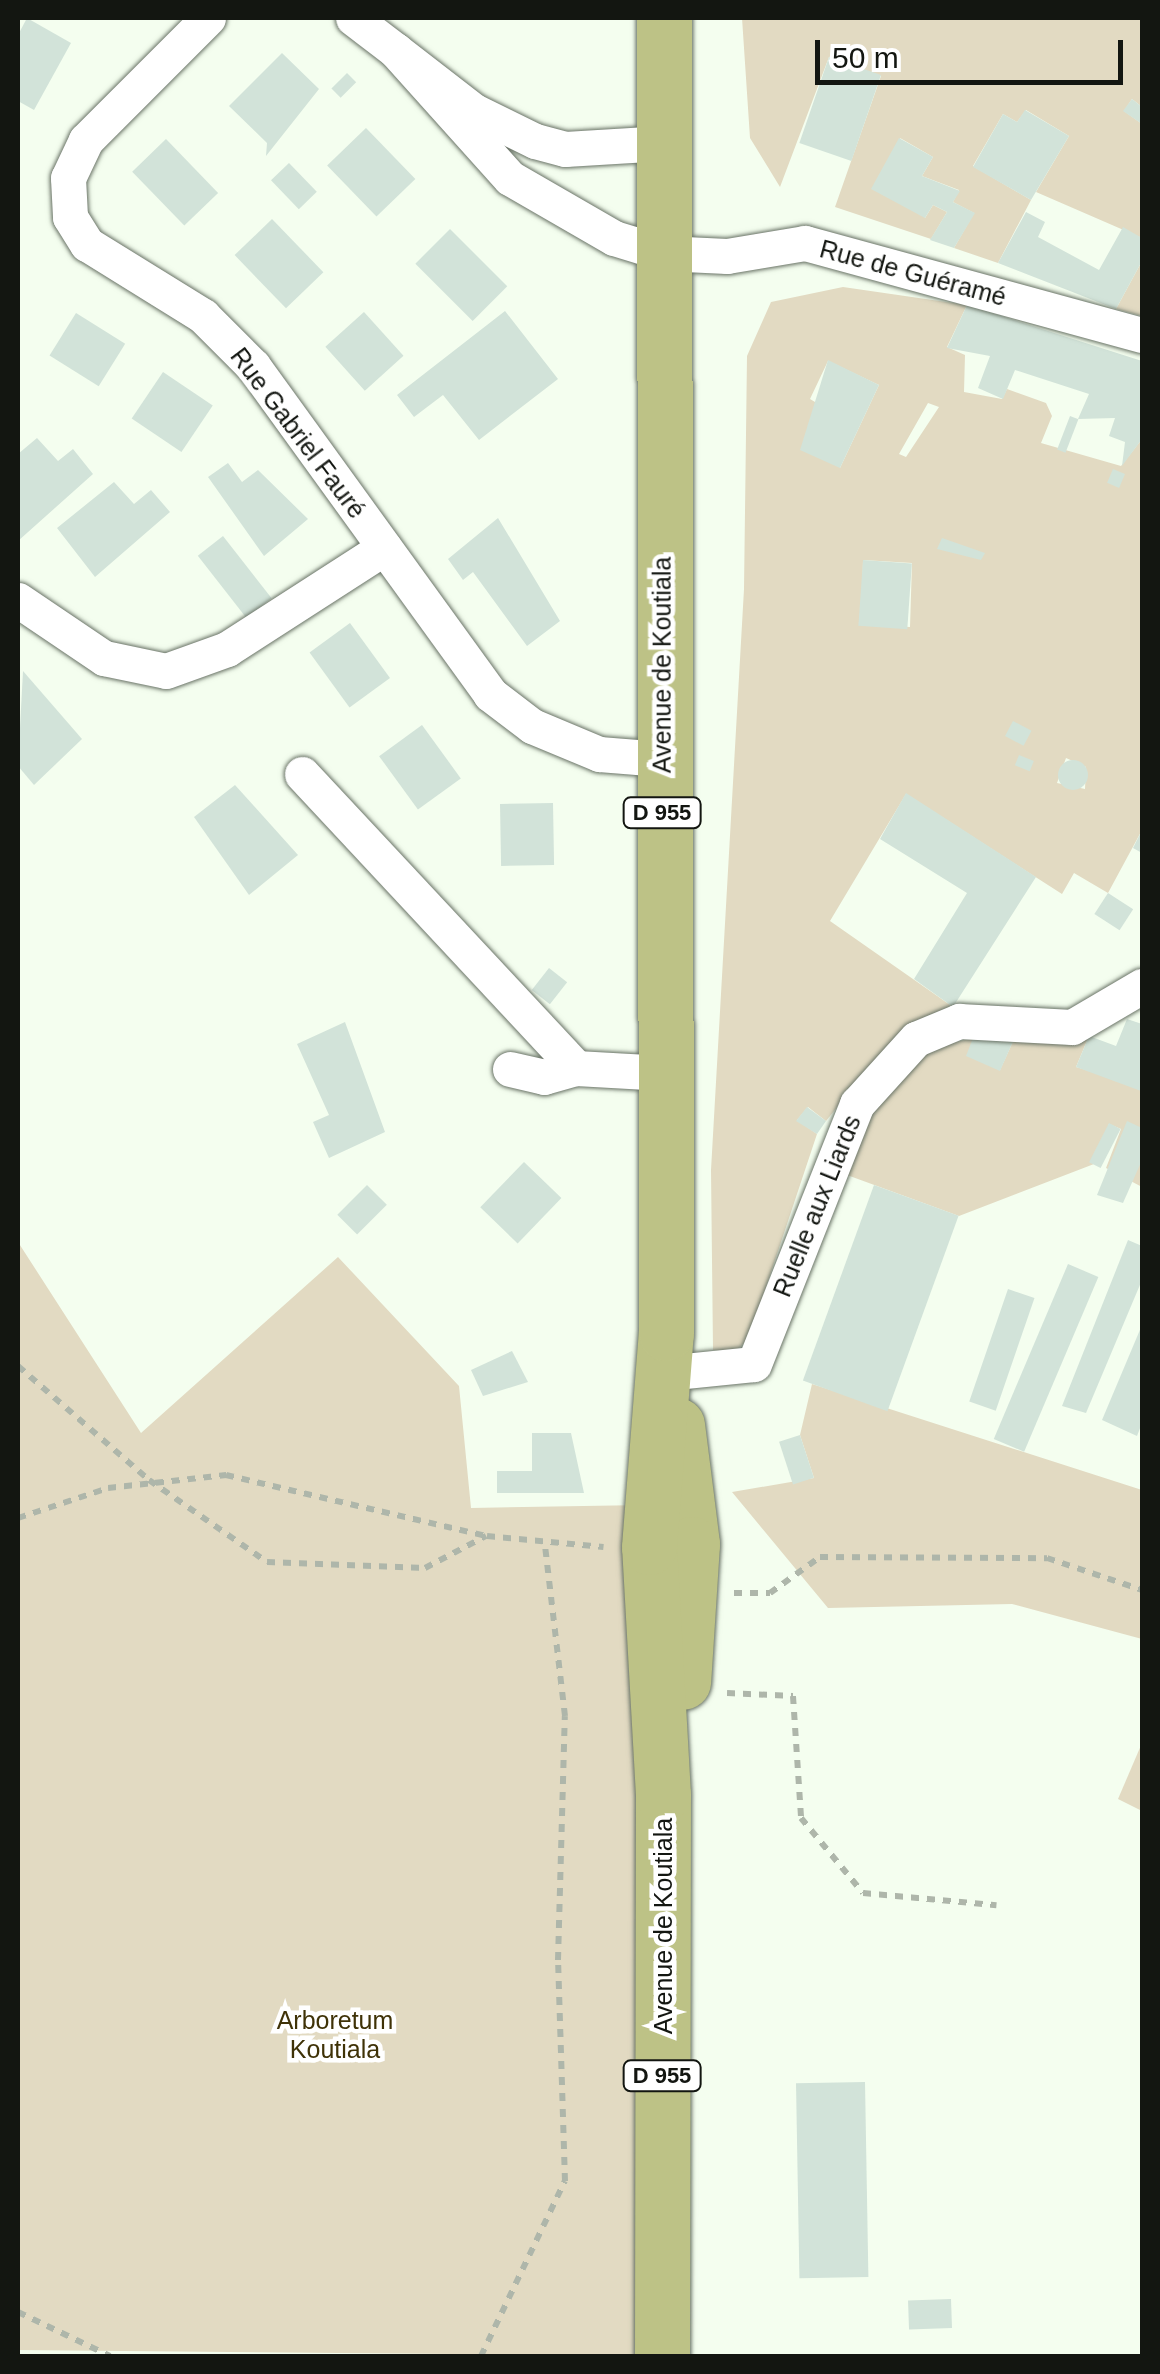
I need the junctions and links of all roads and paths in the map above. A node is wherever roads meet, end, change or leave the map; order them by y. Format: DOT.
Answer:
graph roads {
  1 [pos="208,18"];
  2 [pos="353,18"];
  3 [pos="664,18"];
  4 [pos="396,50"];
  5 [pos="664,143"];
  6 [pos="663,254"];
  7 [pos="1142,335"];
  8 [pos="384,548"];
  9 [pos="18,600"];
  10 [pos="662,759"];
  11 [pos="302,774"];
  12 [pos="1142,986"];
  13 [pos="576,1068"];
  14 [pos="510,1069"];
  15 [pos="665,1073"];
  16 [pos="18,1366"];
  17 [pos="665,1373"];
  18 [pos="149,1480"];
  19 [pos="18,1518"];
  20 [pos="487,1536"];
  21 [pos="545,1545"];
  22 [pos="621,1547"];
  23 [pos="1142,1590"];
  24 [pos="733,1593"];
  25 [pos="680,1696"];
  26 [pos="663,1795"];
  27 [pos="996,1905"];
  28 [pos="18,2312"];
  29 [pos="110,2356"];
  30 [pos="481,2356"];
  31 [pos="662,2356"];
  1 -- 8 [label="street, Rue Gabriel Fauré"];
  2 -- 4 [label="street, Rue de Guéramé"];
  3 -- 5 [label="main road, Avenue de Koutiala / D 955"];
  4 -- 5 [label="street, Rue de Guéramé"];
  4 -- 6 [label="street, Rue de Guéramé"];
  5 -- 6 [label="main road, Avenue de Koutiala / D 955"];
  6 -- 7 [label="street, Rue de Guéramé"];
  6 -- 10 [label="main road, Avenue de Koutiala / D 955"];
  8 -- 9 [label="street"];
  8 -- 10 [label="street, Rue Gabriel Fauré"];
  10 -- 15 [label="main road, Avenue de Koutiala / D 955"];
  11 -- 13 [label="street"];
  12 -- 17 [label="street, Ruelle aux Liards"];
  13 -- 14 [label="street"];
  13 -- 15 [label="street"];
  15 -- 17 [label="main road, Avenue de Koutiala / D 955"];
  16 -- 18 [label="path"];
  17 -- 25 [label="main road, Avenue de Koutiala / D 955"];
  17 -- 26 [label="main road, Avenue de Koutiala / D 955"];
  18 -- 19 [label="path"];
  18 -- 20 [label="path"];
  18 -- 20 [label="path"];
  20 -- 21 [label="path"];
  21 -- 22 [label="path"];
  21 -- 30 [label="path"];
  23 -- 24 [label="path"];
  25 -- 26 [label="main road, Avenue de Koutiala / D 955"];
  25 -- 27 [label="path"];
  26 -- 31 [label="main road, Avenue de Koutiala / D 955"];
  28 -- 29 [label="path"];
}
